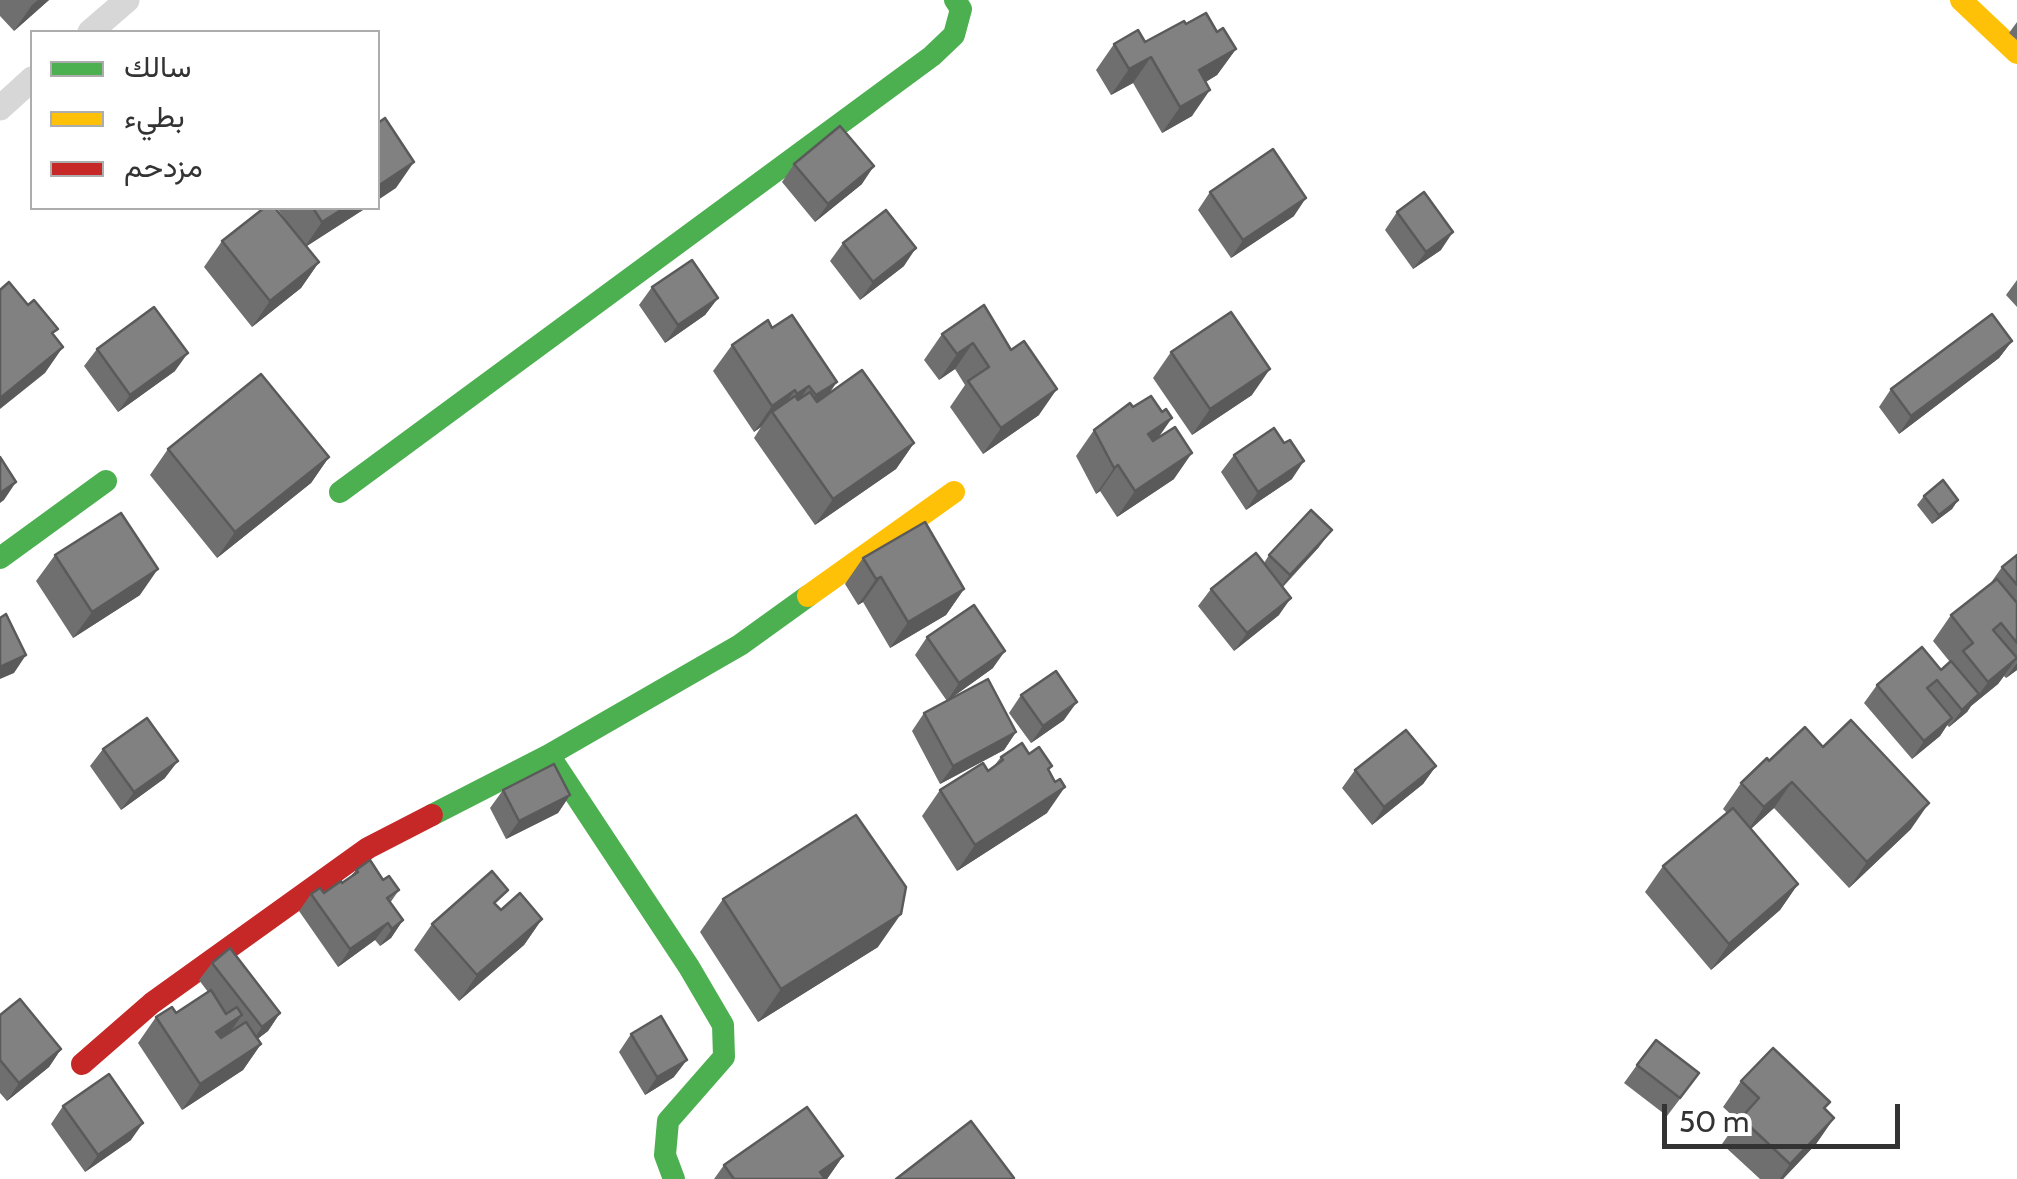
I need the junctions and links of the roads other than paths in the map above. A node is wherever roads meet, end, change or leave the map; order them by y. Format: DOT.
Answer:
graph roads {
  1 [pos="127,0"];
  2 [pos="955,0"];
  3 [pos="1961,0"];
  4 [pos="92,30"];
  5 [pos="2017,54"];
  6 [pos="30,81"];
  7 [pos="0,108"];
  8 [pos="106,481"];
  9 [pos="340,492"];
  10 [pos="954,492"];
  11 [pos="0,558"];
  12 [pos="549,756"];
  13 [pos="82,1064"];
  14 [pos="674,1179"];
  1 -- 4 [label="street"];
  2 -- 9 [label="street"];
  3 -- 5 [label="street"];
  6 -- 7 [label="street"];
  8 -- 11 [label="street"];
  10 -- 12 [label="street"];
  12 -- 13 [label="street"];
  12 -- 14 [label="street"];
}
